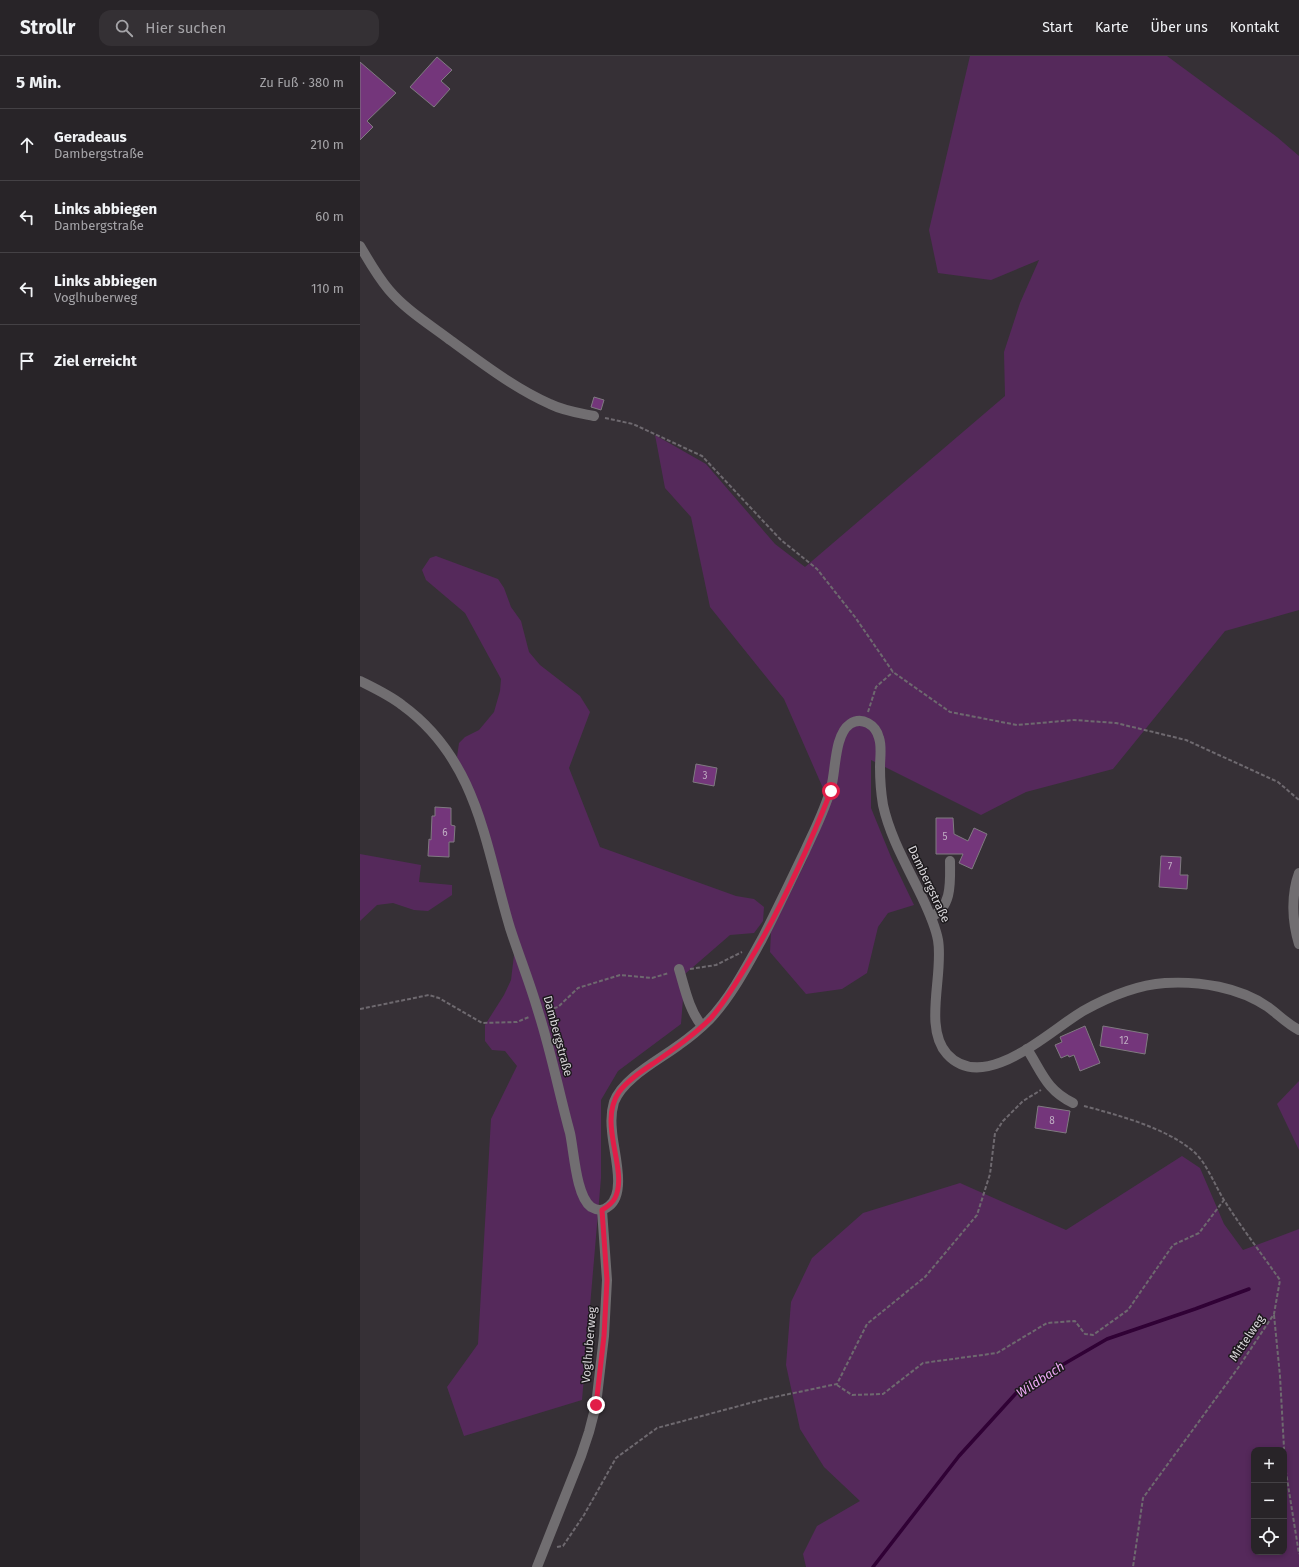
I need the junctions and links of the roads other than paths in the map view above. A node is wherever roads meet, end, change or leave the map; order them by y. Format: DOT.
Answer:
graph roads {
  1 [pos="360,246"];
  2 [pos="594,416"];
  3 [pos="360,681"];
  4 [pos="950,861"];
  5 [pos="1299,873"];
  6 [pos="931,917"];
  7 [pos="1299,944"];
  8 [pos="679,969"];
  9 [pos="702,1026"];
  10 [pos="1299,1030"];
  11 [pos="1028,1049"];
  12 [pos="1073,1103"];
  13 [pos="602,1210"];
  14 [pos="537,1567"];
  1 -- 2 [label="street"];
  3 -- 13 [label="street, Dambergstraße"];
  4 -- 6 [label="street"];
  5 -- 7 [label="street"];
  6 -- 9 [label="street, Dambergstraße"];
  6 -- 11 [label="street, Dambergstraße"];
  8 -- 9 [label="street"];
  9 -- 13 [label="street"];
  10 -- 11 [label="street, Dambergstraße"];
  11 -- 12 [label="street"];
  13 -- 14 [label="street, Voglhuberweg"];
}
